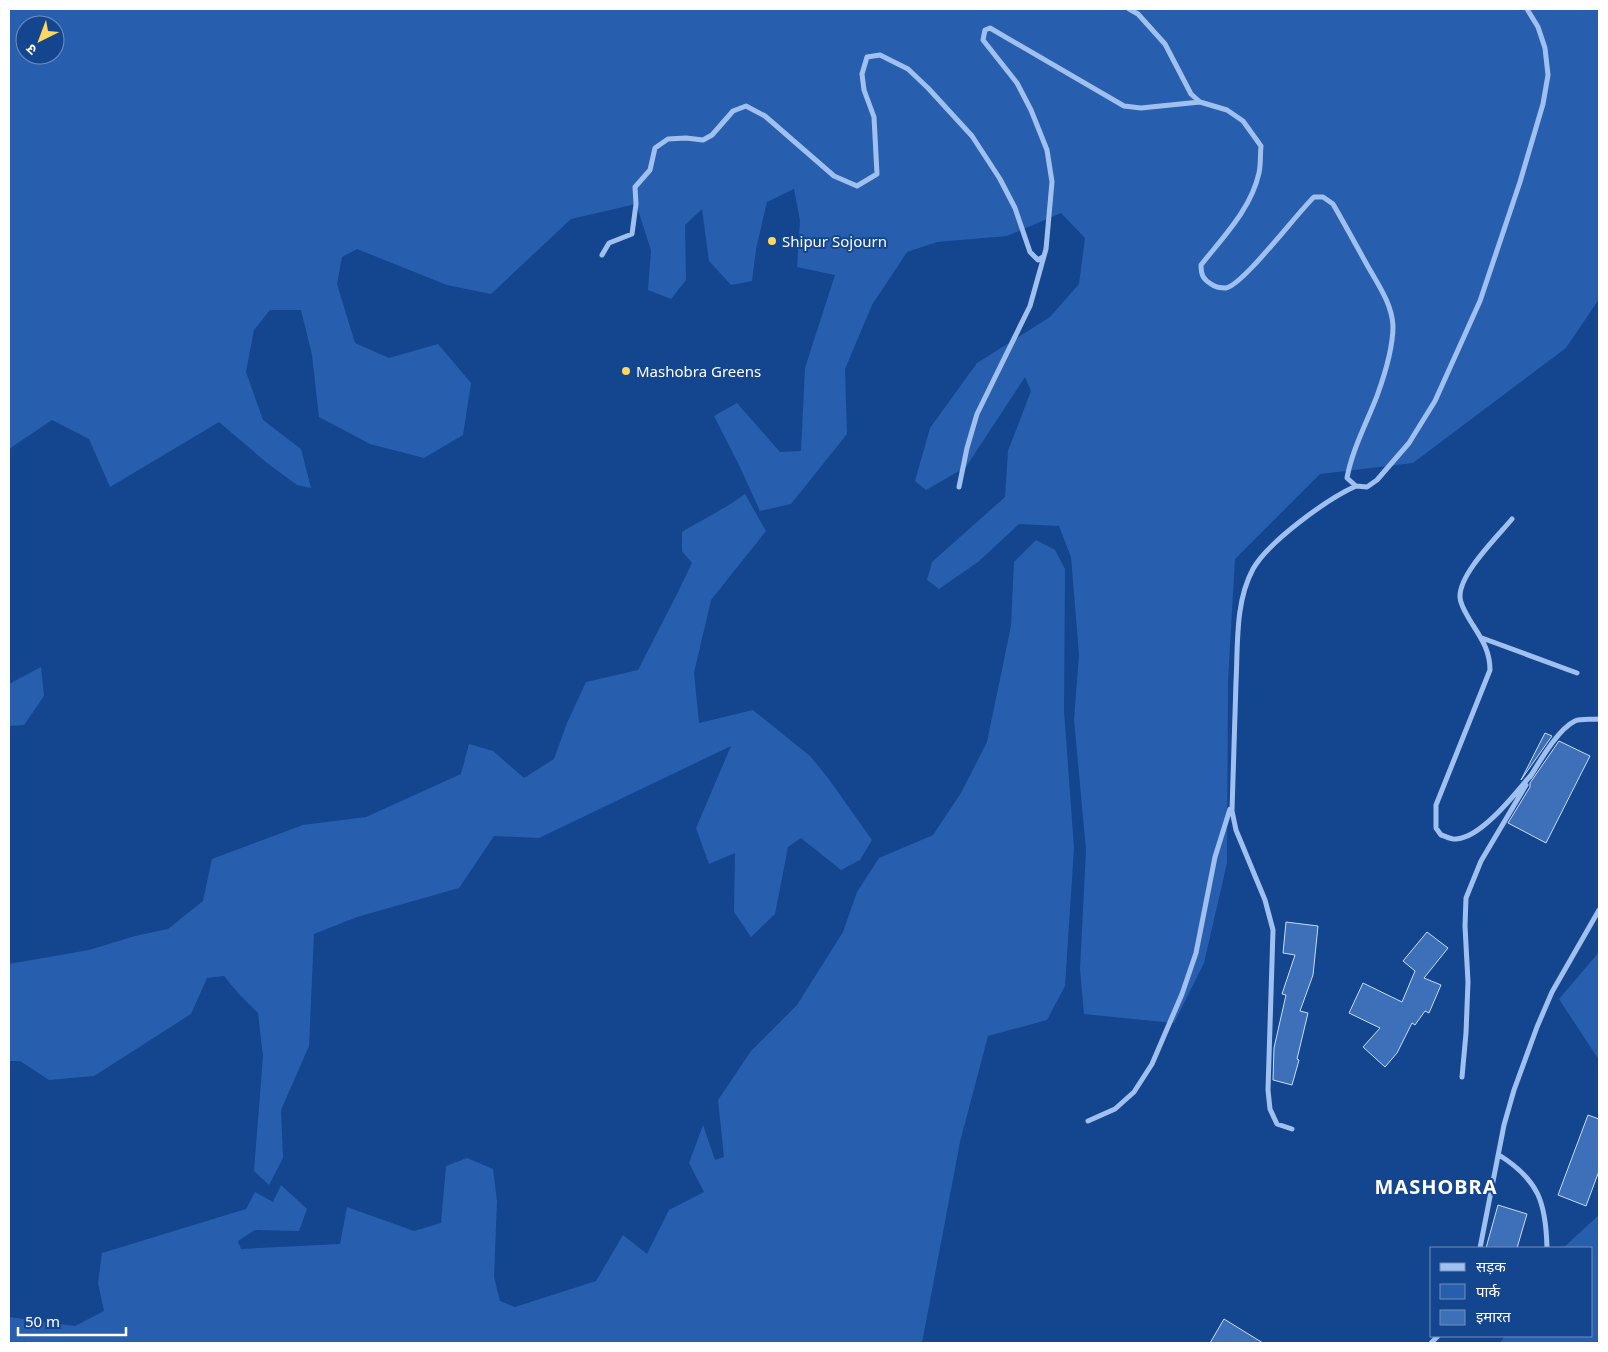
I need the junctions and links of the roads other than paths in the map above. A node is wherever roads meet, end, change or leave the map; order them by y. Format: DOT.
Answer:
graph roads {
  1 [pos="1129,9"];
  2 [pos="1527,9"];
  3 [pos="1200,102"];
  4 [pos="602,255"];
  5 [pos="1043,257"];
  6 [pos="1356,486"];
  7 [pos="959,487"];
  8 [pos="1512,519"];
  9 [pos="1481,638"];
  10 [pos="1577,673"];
  11 [pos="1599,719"];
  12 [pos="1531,776"];
  13 [pos="1232,804"];
  14 [pos="1599,910"];
  15 [pos="1462,1077"];
  16 [pos="1088,1121"];
  17 [pos="1292,1129"];
  18 [pos="1499,1155"];
  19 [pos="1480,1247"];
  20 [pos="1546,1247"];
  1 -- 3 [label="street"];
  2 -- 6 [label="street"];
  3 -- 5 [label="street"];
  3 -- 6 [label="street"];
  4 -- 5 [label="street"];
  5 -- 7 [label="street"];
  6 -- 13 [label="street"];
  8 -- 9 [label="street"];
  9 -- 10 [label="street"];
  9 -- 12 [label="street"];
  11 -- 12 [label="street"];
  12 -- 15 [label="street"];
  13 -- 16 [label="street"];
  13 -- 17 [label="street"];
  14 -- 18 [label="street"];
  18 -- 19 [label="street"];
  18 -- 20 [label="street"];
}
